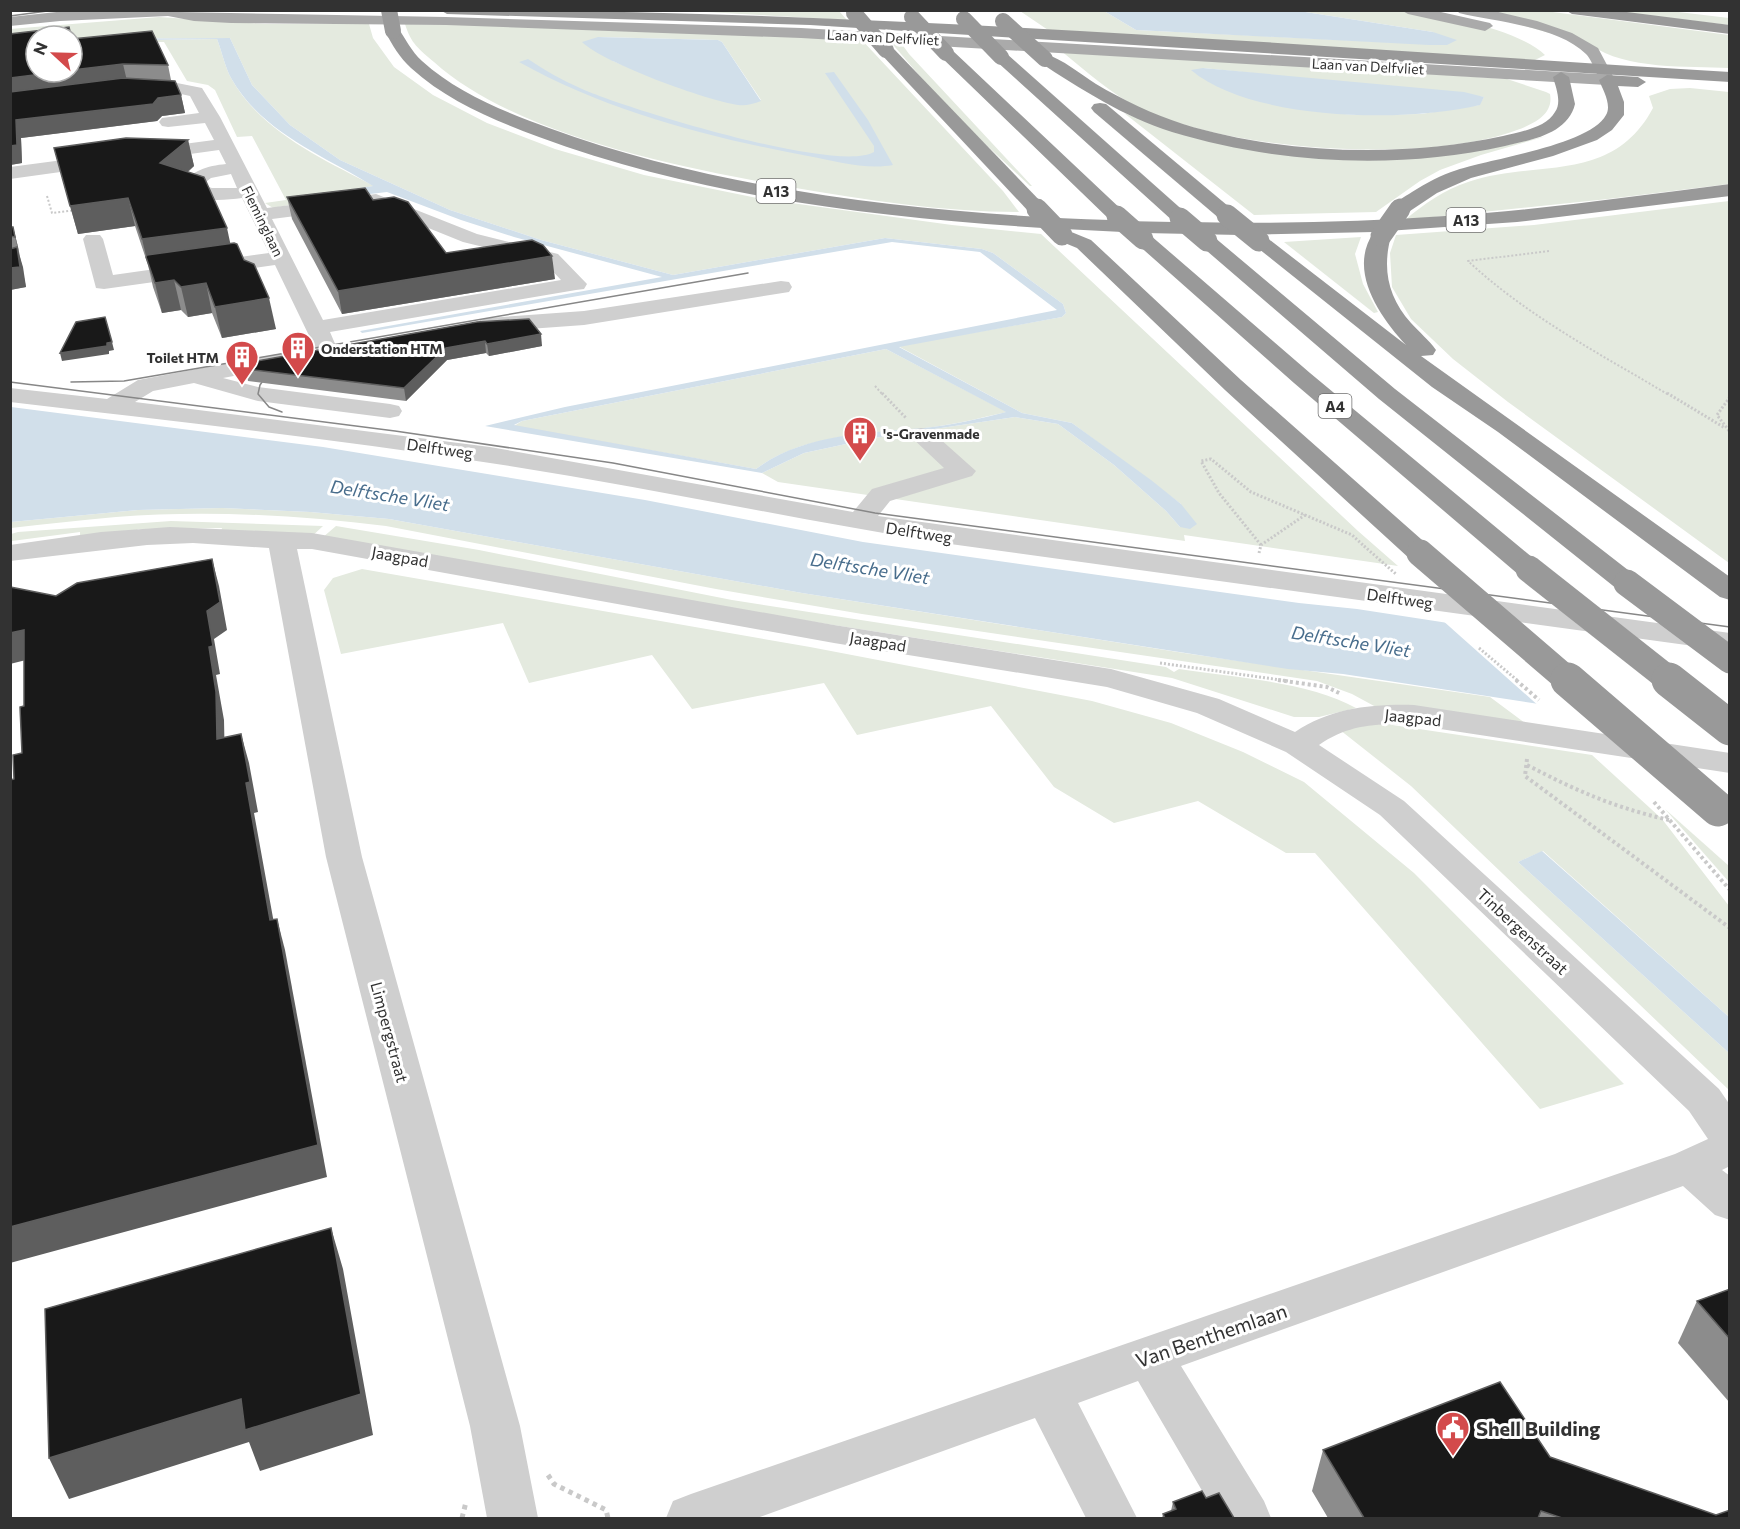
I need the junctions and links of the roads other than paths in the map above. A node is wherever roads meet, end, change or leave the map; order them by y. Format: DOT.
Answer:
graph roads {
  1 [pos="110,10"];
  2 [pos="389,10"];
  3 [pos="990,10"];
  4 [pos="1408,10"];
  5 [pos="1464,10"];
  6 [pos="1572,10"];
  7 [pos="163,11"];
  8 [pos="488,11"];
  9 [pos="853,12"];
  10 [pos="910,14"];
  11 [pos="959,15"];
  12 [pos="447,16"];
  13 [pos="62,17"];
  14 [pos="10,22"];
  15 [pos="1730,30"];
  16 [pos="1524,38"];
  17 [pos="1548,51"];
  18 [pos="1045,59"];
  19 [pos="1559,72"];
  20 [pos="967,75"];
  21 [pos="1605,75"];
  22 [pos="1730,77"];
  23 [pos="117,90"];
  24 [pos="1730,90"];
  25 [pos="984,112"];
  26 [pos="211,117"];
  27 [pos="168,122"];
  28 [pos="225,144"];
  29 [pos="237,168"];
  30 [pos="1025,171"];
  31 [pos="10,173"];
  32 [pos="1730,190"];
  33 [pos="249,192"];
  34 [pos="260,215"];
  35 [pos="1077,238"];
  36 [pos="93,239"];
  37 [pos="281,258"];
  38 [pos="782,287"];
  39 [pos="472,326"];
  40 [pos="316,328"];
  41 [pos="351,348"];
  42 [pos="328,352"];
  43 [pos="255,364"];
  44 [pos="190,377"];
  45 [pos="250,391"];
  46 [pos="10,395"];
  47 [pos="111,407"];
  48 [pos="390,411"];
  49 [pos="914,427"];
  50 [pos="1507,427"];
  51 [pos="859,522"];
  52 [pos="282,542"];
  53 [pos="10,553"];
  54 [pos="1730,591"];
  55 [pos="1730,642"];
  56 [pos="1730,660"];
  57 [pos="1730,728"];
  58 [pos="1297,745"];
  59 [pos="1730,763"];
  60 [pos="1724,813"];
  61 [pos="1730,1139"];
  62 [pos="1730,1147"];
  63 [pos="1690,1166"];
  64 [pos="1730,1203"];
  65 [pos="1149,1357"];
  66 [pos="1047,1393"];
  67 [pos="512,1518"];
  68 [pos="691,1518"];
  69 [pos="1112,1518"];
  70 [pos="1246,1518"];
  1 -- 13 [label="main road"];
  2 -- 32 [label="highway, A13, bridge"];
  3 -- 18 [label="highway, bridge"];
  4 -- 16 [label="main road"];
  5 -- 21 [label="main road"];
  6 -- 15 [label="highway"];
  7 -- 12 [label="main road, Laan van Delfvliet"];
  7 -- 13 [label="main road, Laan van Delfvliet"];
  8 -- 12 [label="highway, Laan van Delfvliet"];
  8 -- 19 [label="highway, Laan van Delfvliet"];
  9 -- 35 [label="highway, bridge"];
  10 -- 20 [label="highway, A4, bridge"];
  11 -- 56 [label="highway, A4, bridge"];
  12 -- 19 [label="main road, Laan van Delfvliet"];
  13 -- 14 [label="main road"];
  17 -- 19 [label="main road"];
  18 -- 19 [label="highway"];
  18 -- 50 [label="highway, bridge"];
  19 -- 21 [label="main road, Laan van Delfvliet"];
  20 -- 25 [label="highway, A4"];
  20 -- 57 [label="highway, A4, bridge"];
  21 -- 22 [label="highway"];
  21 -- 24 [label="highway"];
  21 -- 50 [label="highway, bridge"];
  23 -- 26 [label="street, Fleminglaan"];
  26 -- 27 [label="street"];
  26 -- 28 [label="street, Fleminglaan"];
  28 -- 29 [label="street, Fleminglaan"];
  28 -- 31 [label="street"];
  29 -- 33 [label="street, Fleminglaan"];
  29 -- 33 [label="street"];
  30 -- 35 [label="highway"];
  33 -- 34 [label="street, Fleminglaan"];
  34 -- 37 [label="street, Fleminglaan"];
  34 -- 40 [label="street"];
  35 -- 60 [label="highway, bridge"];
  36 -- 37 [label="street"];
  37 -- 40 [label="street, Fleminglaan"];
  38 -- 39 [label="street"];
  40 -- 42 [label="street, Fleminglaan"];
  41 -- 42 [label="street"];
  42 -- 43 [label="street"];
  43 -- 44 [label="street"];
  43 -- 45 [label="street"];
  44 -- 45 [label="street"];
  44 -- 47 [label="street"];
  45 -- 48 [label="street"];
  46 -- 47 [label="street, Delftweg"];
  47 -- 51 [label="street, Delftweg"];
  49 -- 51 [label="street"];
  50 -- 54 [label="highway"];
  51 -- 55 [label="street, Delftweg"];
  52 -- 53 [label="street, Jaagpad"];
  52 -- 58 [label="street, Jaagpad"];
  52 -- 67 [label="street, Limpergstraat"];
  58 -- 59 [label="street, Jaagpad"];
  58 -- 61 [label="street, Tinbergenstraat"];
  62 -- 63 [label="street, Van Benthemlaan"];
  63 -- 64 [label="street"];
  63 -- 65 [label="street, Van Benthemlaan"];
  65 -- 66 [label="street, Van Benthemlaan"];
  65 -- 70 [label="street"];
  66 -- 68 [label="street, Van Benthemlaan"];
  66 -- 69 [label="street"];
}
